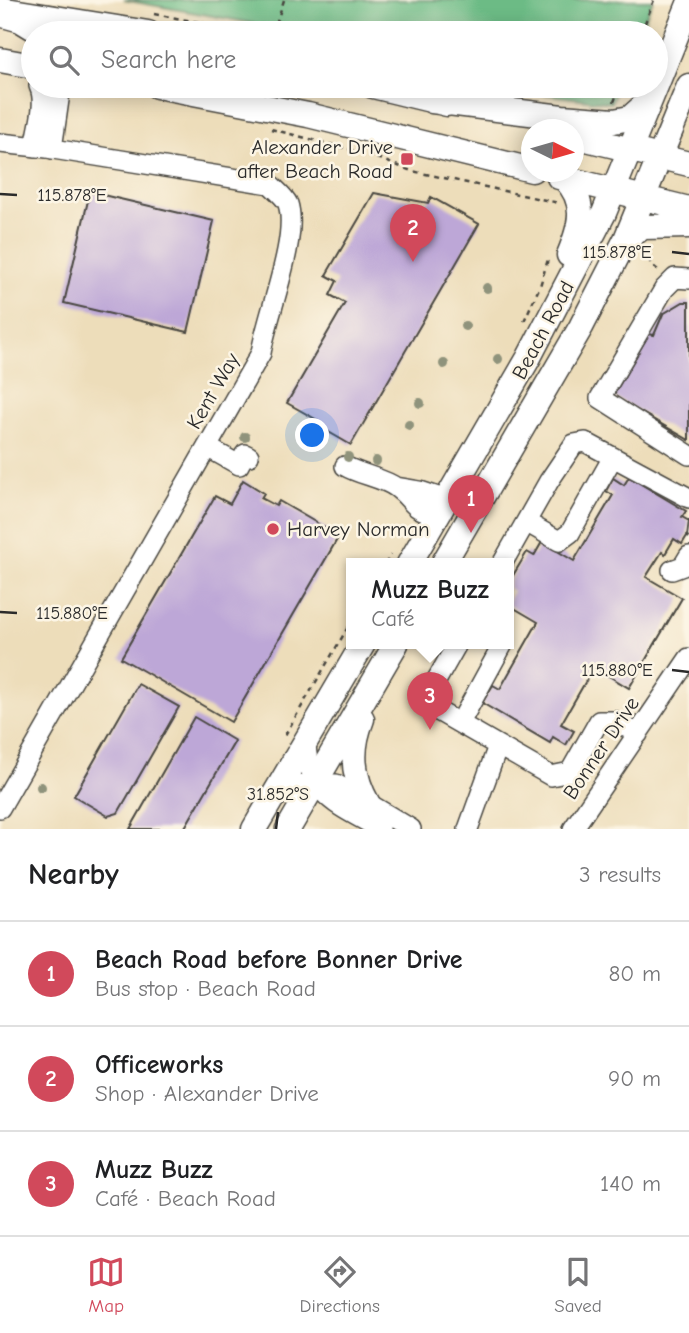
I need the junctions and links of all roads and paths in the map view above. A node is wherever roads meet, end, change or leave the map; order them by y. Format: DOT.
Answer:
graph roads {
  1 [pos="284,0"];
  2 [pos="654,0"];
  3 [pos="689,4"];
  4 [pos="0,9"];
  5 [pos="0,17"];
  6 [pos="125,21"];
  7 [pos="277,21"];
  8 [pos="645,21"];
  9 [pos="21,23"];
  10 [pos="668,56"];
  11 [pos="689,86"];
  12 [pos="42,98"];
  13 [pos="58,98"];
  14 [pos="219,98"];
  15 [pos="420,98"];
  16 [pos="648,98"];
  17 [pos="651,98"];
  18 [pos="432,101"];
  19 [pos="521,123"];
  20 [pos="269,129"];
  21 [pos="584,139"];
  22 [pos="0,143"];
  23 [pos="44,148"];
  24 [pos="630,151"];
  25 [pos="659,157"];
  26 [pos="689,164"];
  27 [pos="521,168"];
  28 [pos="568,182"];
  29 [pos="579,182"];
  30 [pos="613,191"];
  31 [pos="643,198"];
  32 [pos="580,200"];
  33 [pos="689,209"];
  34 [pos="689,226"];
  35 [pos="634,245"];
  36 [pos="550,254"];
  37 [pos="680,281"];
  38 [pos="523,323"];
  39 [pos="528,359"];
  40 [pos="207,447"];
  41 [pos="689,455"];
  42 [pos="249,456"];
  43 [pos="505,457"];
  44 [pos="613,457"];
  45 [pos="356,470"];
  46 [pos="396,486"];
  47 [pos="689,498"];
  48 [pos="436,508"];
  49 [pos="526,522"];
  50 [pos="689,556"];
  51 [pos="400,558"];
  52 [pos="446,558"];
  53 [pos="505,558"];
  54 [pos="672,570"];
  55 [pos="360,649"];
  56 [pos="393,649"];
  57 [pos="454,649"];
  58 [pos="500,649"];
  59 [pos="688,661"];
  60 [pos="383,667"];
  61 [pos="460,723"];
  62 [pos="638,734"];
  63 [pos="306,743"];
  64 [pos="498,746"];
  65 [pos="316,783"];
  66 [pos="272,800"];
  67 [pos="368,804"];
  68 [pos="0,808"];
  69 [pos="254,829"];
  70 [pos="288,829"];
  71 [pos="380,829"];
  72 [pos="411,829"];
  73 [pos="468,829"];
  74 [pos="573,829"];
  1 -- 7 [label="path"];
  2 -- 8 [label="path"];
  3 -- 10 [label="main road, Beach Road"];
  4 -- 6 [label="main road"];
  5 -- 9 [label="street"];
  11 -- 25 [label="main road, Beach Road"];
  12 -- 23 [label="street"];
  13 -- 23 [label="street"];
  14 -- 27 [label="main road"];
  15 -- 18 [label="main road"];
  16 -- 18 [label="main road"];
  17 -- 24 [label="main road, Beach Road"];
  18 -- 19 [label="main road"];
  20 -- 32 [label="path"];
  21 -- 24 [label="main road"];
  22 -- 23 [label="street, Kent Way"];
  23 -- 40 [label="street, Kent Way"];
  24 -- 25 [label="main road"];
  24 -- 30 [label="main road, Beach Road"];
  25 -- 26 [label="main road"];
  25 -- 31 [label="main road, Beach Road"];
  28 -- 32 [label="main road"];
  29 -- 30 [label="main road"];
  30 -- 31 [label="main road"];
  30 -- 39 [label="main road, Beach Road"];
  31 -- 33 [label="main road"];
  31 -- 35 [label="main road, Beach Road"];
  32 -- 39 [label="main road"];
  34 -- 35 [label="main road"];
  35 -- 37 [label="path"];
  35 -- 43 [label="main road, Beach Road"];
  36 -- 38 [label="path"];
  37 -- 41 [label="street"];
  39 -- 48 [label="main road, Beach Road"];
  40 -- 42 [label="street"];
  40 -- 68 [label="street, Kent Way"];
  43 -- 48 [label="main road"];
  43 -- 52 [label="main road, Beach Road"];
  44 -- 47 [label="street"];
  44 -- 49 [label="street"];
  44 -- 49 [label="street"];
  45 -- 46 [label="street"];
  46 -- 48 [label="street"];
  46 -- 48 [label="street"];
  48 -- 51 [label="main road, Beach Road"];
  49 -- 53 [label="street"];
  50 -- 54 [label="street"];
  55 -- 63 [label="main road"];
  56 -- 60 [label="main road"];
  57 -- 61 [label="street"];
  58 -- 61 [label="street"];
  59 -- 62 [label="street, Bonner Drive"];
  60 -- 65 [label="main road"];
  60 -- 67 [label="main road"];
  61 -- 64 [label="street"];
  62 -- 64 [label="street"];
  62 -- 74 [label="street, Bonner Drive"];
  63 -- 65 [label="street"];
  63 -- 66 [label="main road"];
  64 -- 73 [label="street"];
  65 -- 66 [label="street"];
  65 -- 67 [label="street"];
  65 -- 70 [label="main road"];
  65 -- 71 [label="street"];
  66 -- 69 [label="main road"];
  67 -- 72 [label="street"];
}
